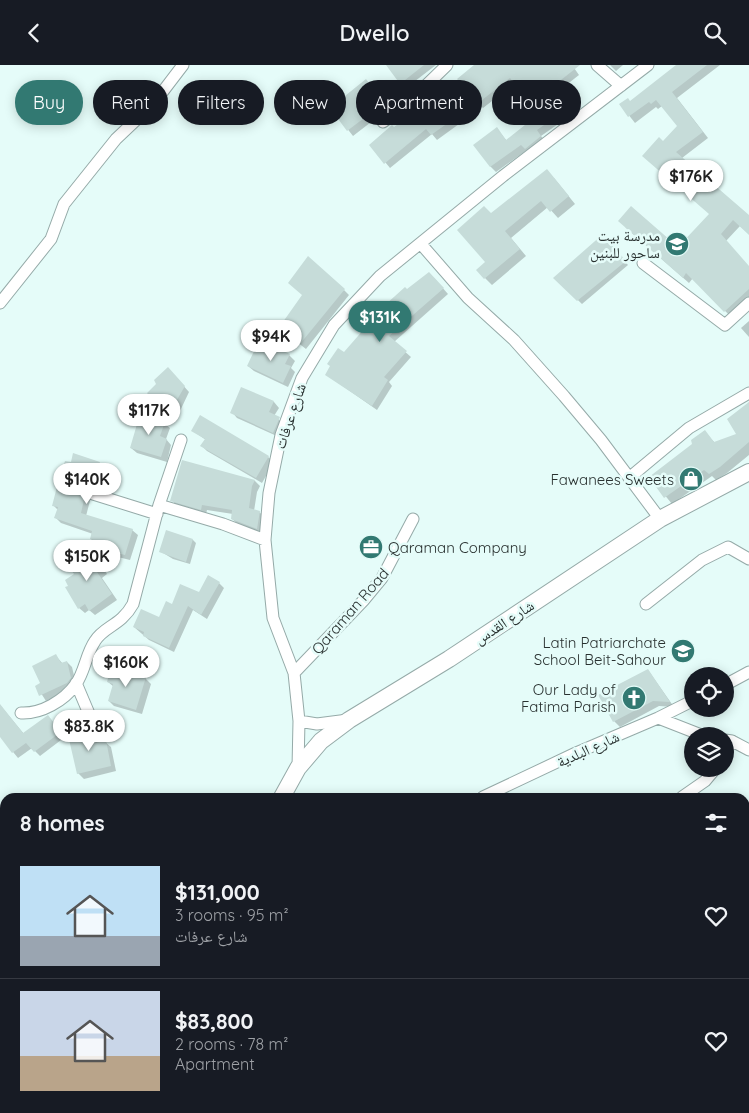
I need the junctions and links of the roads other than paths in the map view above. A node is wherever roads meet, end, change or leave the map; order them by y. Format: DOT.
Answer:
graph roads {
  1 [pos="183,65"];
  2 [pos="447,65"];
  3 [pos="597,65"];
  4 [pos="648,65"];
  5 [pos="432,80"];
  6 [pos="621,86"];
  7 [pos="421,245"];
  8 [pos="643,263"];
  9 [pos="0,303"];
  10 [pos="749,303"];
  11 [pos="749,393"];
  12 [pos="181,440"];
  13 [pos="749,472"];
  14 [pos="629,478"];
  15 [pos="93,494"];
  16 [pos="158,509"];
  17 [pos="414,519"];
  18 [pos="660,519"];
  19 [pos="265,540"];
  20 [pos="749,559"];
  21 [pos="646,604"];
  22 [pos="294,673"];
  23 [pos="76,683"];
  24 [pos="684,705"];
  25 [pos="21,713"];
  26 [pos="90,716"];
  27 [pos="658,718"];
  28 [pos="349,720"];
  29 [pos="299,721"];
  30 [pos="684,728"];
  31 [pos="734,742"];
  32 [pos="749,750"];
  33 [pos="298,768"];
  34 [pos="708,777"];
  35 [pos="284,793"];
  36 [pos="491,793"];
  37 [pos="688,793"];
  1 -- 9 [label="street"];
  2 -- 5 [label="street"];
  3 -- 6 [label="street"];
  4 -- 6 [label="street, شارع عرفات"];
  6 -- 7 [label="street, شارع عرفات"];
  7 -- 14 [label="street"];
  7 -- 19 [label="street, شارع عرفات"];
  8 -- 10 [label="street"];
  11 -- 14 [label="street"];
  12 -- 16 [label="street"];
  13 -- 18 [label="main road, شارع القدس"];
  14 -- 18 [label="street"];
  15 -- 16 [label="street"];
  16 -- 19 [label="street"];
  16 -- 23 [label="street"];
  17 -- 22 [label="street, Qaraman Road"];
  18 -- 28 [label="main road, شارع القدس"];
  19 -- 22 [label="street, شارع عرفات"];
  20 -- 21 [label="street"];
  22 -- 29 [label="street, شارع عرفات"];
  23 -- 25 [label="street"];
  23 -- 26 [label="street"];
  24 -- 27 [label="street, شارع البلدية"];
  27 -- 30 [label="street"];
  27 -- 36 [label="street, شارع البلدية"];
  28 -- 29 [label="street"];
  28 -- 33 [label="main road, شارع القدس"];
  29 -- 33 [label="street, شارع عرفات"];
  31 -- 32 [label="street"];
  33 -- 35 [label="main road, شارع القدس"];
  34 -- 37 [label="street"];
}
